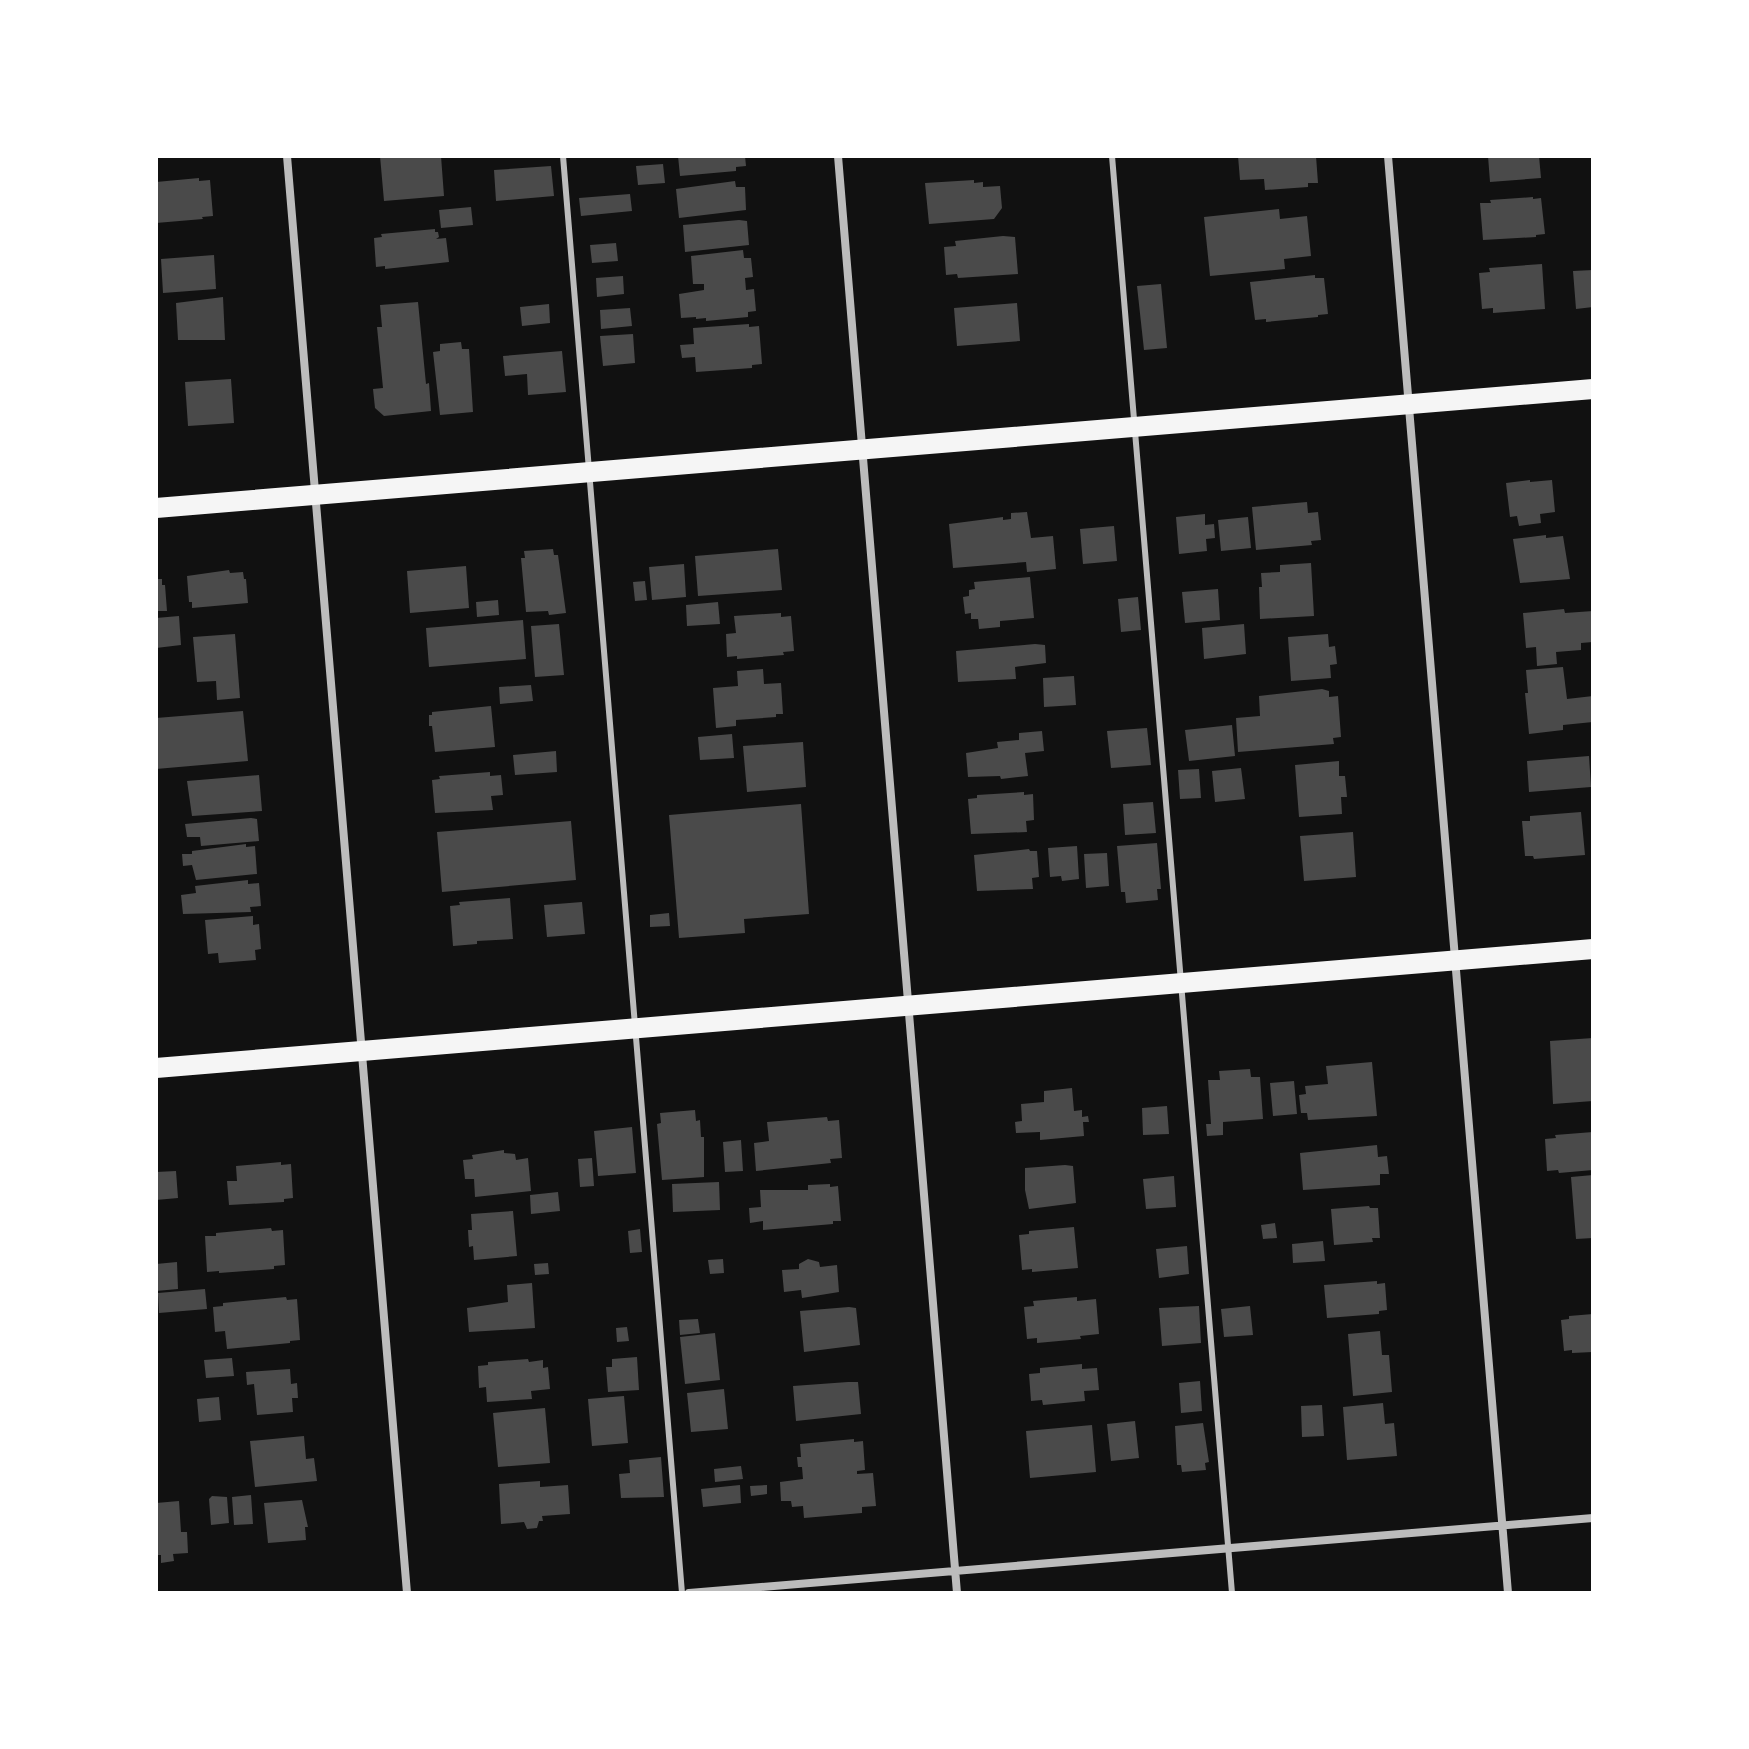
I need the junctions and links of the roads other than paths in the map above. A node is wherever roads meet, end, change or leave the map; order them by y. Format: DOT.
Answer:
graph roads {
  1 [pos="287,156"];
  2 [pos="563,156"];
  3 [pos="838,156"];
  4 [pos="1112,156"];
  5 [pos="1388,156"];
  6 [pos="1593,389"];
  7 [pos="1409,404"];
  8 [pos="1134,427"];
  9 [pos="862,448"];
  10 [pos="588,472"];
  11 [pos="315,495"];
  12 [pos="156,508"];
  13 [pos="1593,949"];
  14 [pos="1455,961"];
  15 [pos="1182,984"];
  16 [pos="909,1006"];
  17 [pos="636,1028"];
  18 [pos="362,1051"];
  19 [pos="156,1068"];
  20 [pos="1593,1518"];
  21 [pos="1502,1525"];
  22 [pos="1229,1547"];
  23 [pos="956,1571"];
  24 [pos="407,1593"];
  25 [pos="682,1593"];
  26 [pos="689,1593"];
  27 [pos="957,1593"];
  28 [pos="1232,1593"];
  29 [pos="1508,1593"];
  1 -- 11 [label="street"];
  2 -- 10 [label="lane"];
  3 -- 9 [label="street"];
  4 -- 8 [label="lane"];
  5 -- 7 [label="street"];
  6 -- 7 [label="main road"];
  7 -- 8 [label="main road"];
  7 -- 14 [label="street"];
  8 -- 9 [label="main road"];
  8 -- 15 [label="lane"];
  9 -- 10 [label="main road"];
  9 -- 16 [label="street"];
  10 -- 11 [label="main road"];
  10 -- 17 [label="lane"];
  11 -- 12 [label="main road"];
  11 -- 18 [label="street"];
  13 -- 14 [label="main road"];
  14 -- 15 [label="main road"];
  14 -- 21 [label="street"];
  15 -- 16 [label="main road"];
  15 -- 22 [label="lane"];
  16 -- 17 [label="main road"];
  16 -- 23 [label="street"];
  17 -- 18 [label="main road"];
  17 -- 25 [label="lane"];
  18 -- 19 [label="main road"];
  18 -- 24 [label="street"];
  20 -- 21 [label="street"];
  21 -- 22 [label="street"];
  21 -- 29 [label="street"];
  22 -- 23 [label="street"];
  22 -- 28 [label="lane"];
  23 -- 26 [label="street"];
  23 -- 27 [label="street"];
}
